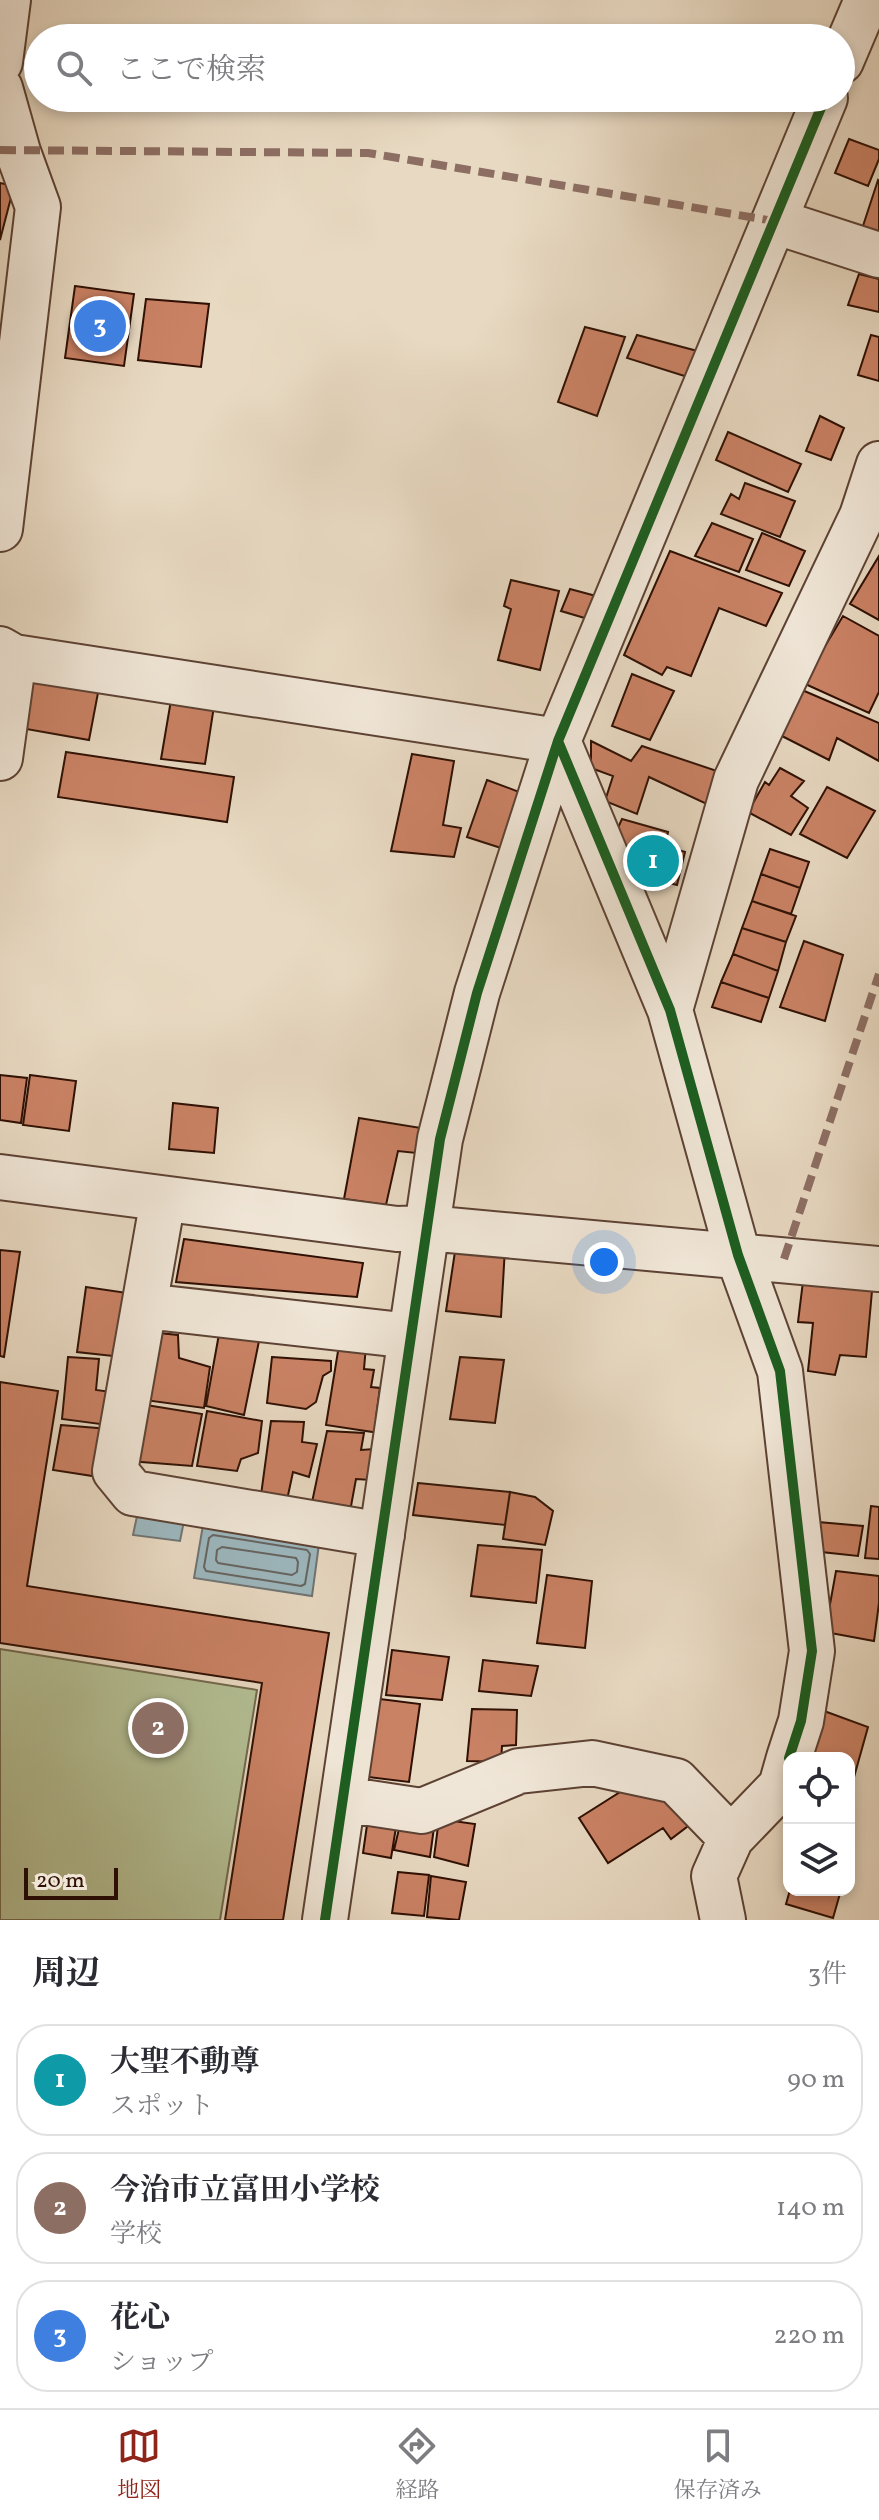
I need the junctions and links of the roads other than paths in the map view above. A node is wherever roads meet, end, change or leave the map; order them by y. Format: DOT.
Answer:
graph roads {
  1 [pos="8,0"];
  2 [pos="867,0"];
  3 [pos="855,28"];
  4 [pos="0,62"];
  5 [pos="0,88"];
  6 [pos="819,112"];
  7 [pos="774,221"];
  8 [pos="879,255"];
  9 [pos="879,464"];
  10 [pos="870,519"];
  11 [pos="0,529"];
  12 [pos="7,653"];
  13 [pos="558,741"];
  14 [pos="0,758"];
  15 [pos="670,1010"];
  16 [pos="0,1177"];
  17 [pos="163,1199"];
  18 [pos="427,1228"];
  19 [pos="738,1255"];
  20 [pos="879,1269"];
  21 [pos="145,1306"];
  22 [pos="411,1336"];
  23 [pos="382,1535"];
  24 [pos="791,1752"];
  25 [pos="783,1779"];
  26 [pos="343,1799"];
  27 [pos="731,1838"];
  28 [pos="325,1920"];
  29 [pos="723,1920"];
  1 -- 4 [label="street"];
  2 -- 3 [label="street"];
  5 -- 11 [label="street"];
  6 -- 7 [label="street"];
  7 -- 8 [label="street"];
  7 -- 13 [label="street"];
  9 -- 10 [label="street"];
  10 -- 15 [label="street"];
  12 -- 13 [label="street"];
  12 -- 14 [label="street"];
  13 -- 15 [label="street"];
  13 -- 18 [label="street"];
  15 -- 19 [label="street"];
  16 -- 17 [label="street"];
  17 -- 18 [label="street"];
  17 -- 21 [label="street"];
  18 -- 19 [label="street"];
  18 -- 22 [label="street"];
  19 -- 20 [label="street"];
  19 -- 24 [label="street"];
  21 -- 22 [label="street"];
  21 -- 23 [label="street"];
  22 -- 23 [label="street"];
  23 -- 26 [label="street"];
  25 -- 27 [label="street"];
  26 -- 27 [label="street"];
  26 -- 28 [label="street"];
  27 -- 29 [label="street"];
}
